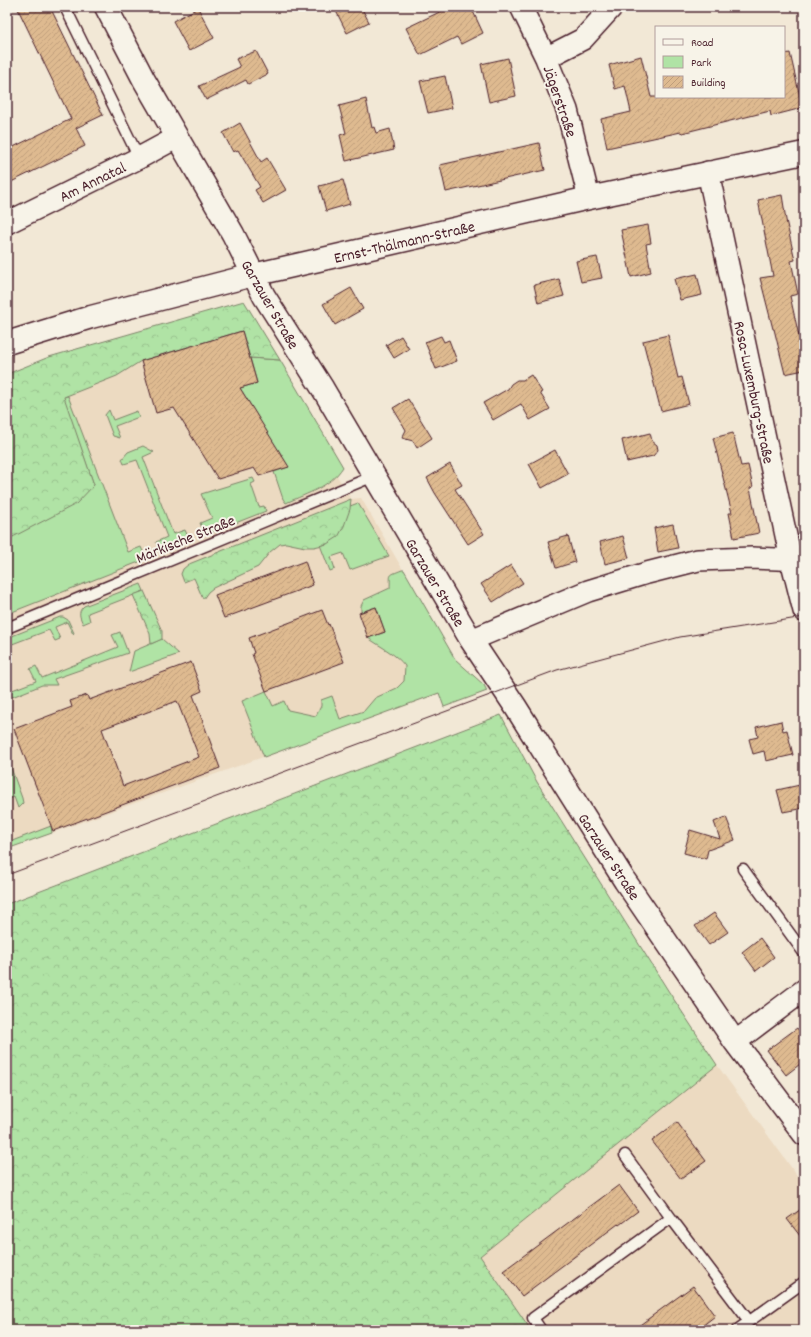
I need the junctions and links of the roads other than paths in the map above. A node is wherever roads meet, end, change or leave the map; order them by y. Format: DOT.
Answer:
graph roads {
  1 [pos="65,7"];
  2 [pos="106,7"];
  3 [pos="521,7"];
  4 [pos="612,7"];
  5 [pos="546,58"];
  6 [pos="176,138"];
  7 [pos="804,153"];
  8 [pos="140,158"];
  9 [pos="708,172"];
  10 [pos="589,198"];
  11 [pos="7,223"];
  12 [pos="253,275"];
  13 [pos="7,343"];
  14 [pos="374,476"];
  15 [pos="798,560"];
  16 [pos="804,611"];
  17 [pos="7,628"];
  18 [pos="471,640"];
  19 [pos="743,869"];
  20 [pos="804,953"];
  21 [pos="804,990"];
  22 [pos="735,1042"];
  23 [pos="804,1134"];
  24 [pos="625,1156"];
  25 [pos="671,1218"];
  26 [pos="804,1282"];
  27 [pos="749,1321"];
  28 [pos="541,1330"];
  29 [pos="737,1330"];
  1 -- 8 [label="lane"];
  2 -- 6 [label="street, Garzauer Straße"];
  3 -- 5 [label="street, Jägerstraße"];
  4 -- 5 [label="street"];
  5 -- 10 [label="street, Jägerstraße"];
  6 -- 8 [label="street, Am Annatal"];
  6 -- 12 [label="street, Garzauer Straße"];
  7 -- 9 [label="street, Ernst-Thälmann-Straße"];
  8 -- 11 [label="street, Am Annatal"];
  9 -- 10 [label="street, Ernst-Thälmann-Straße"];
  9 -- 15 [label="street, Rosa-Luxemburg-Straße"];
  10 -- 12 [label="street, Ernst-Thälmann-Straße"];
  12 -- 13 [label="street, Ernst-Thälmann-Straße"];
  12 -- 14 [label="street, Garzauer Straße"];
  14 -- 17 [label="lane, Märkische Straße"];
  14 -- 18 [label="street, Garzauer Straße"];
  15 -- 16 [label="street, Rosa-Luxemburg-Straße"];
  15 -- 18 [label="street"];
  18 -- 22 [label="street, Garzauer Straße"];
  19 -- 20 [label="lane"];
  21 -- 22 [label="street"];
  22 -- 23 [label="street, Garzauer Straße"];
  24 -- 25 [label="lane"];
  25 -- 27 [label="lane"];
  25 -- 28 [label="lane"];
  26 -- 27 [label="lane"];
  27 -- 29 [label="lane"];
}
